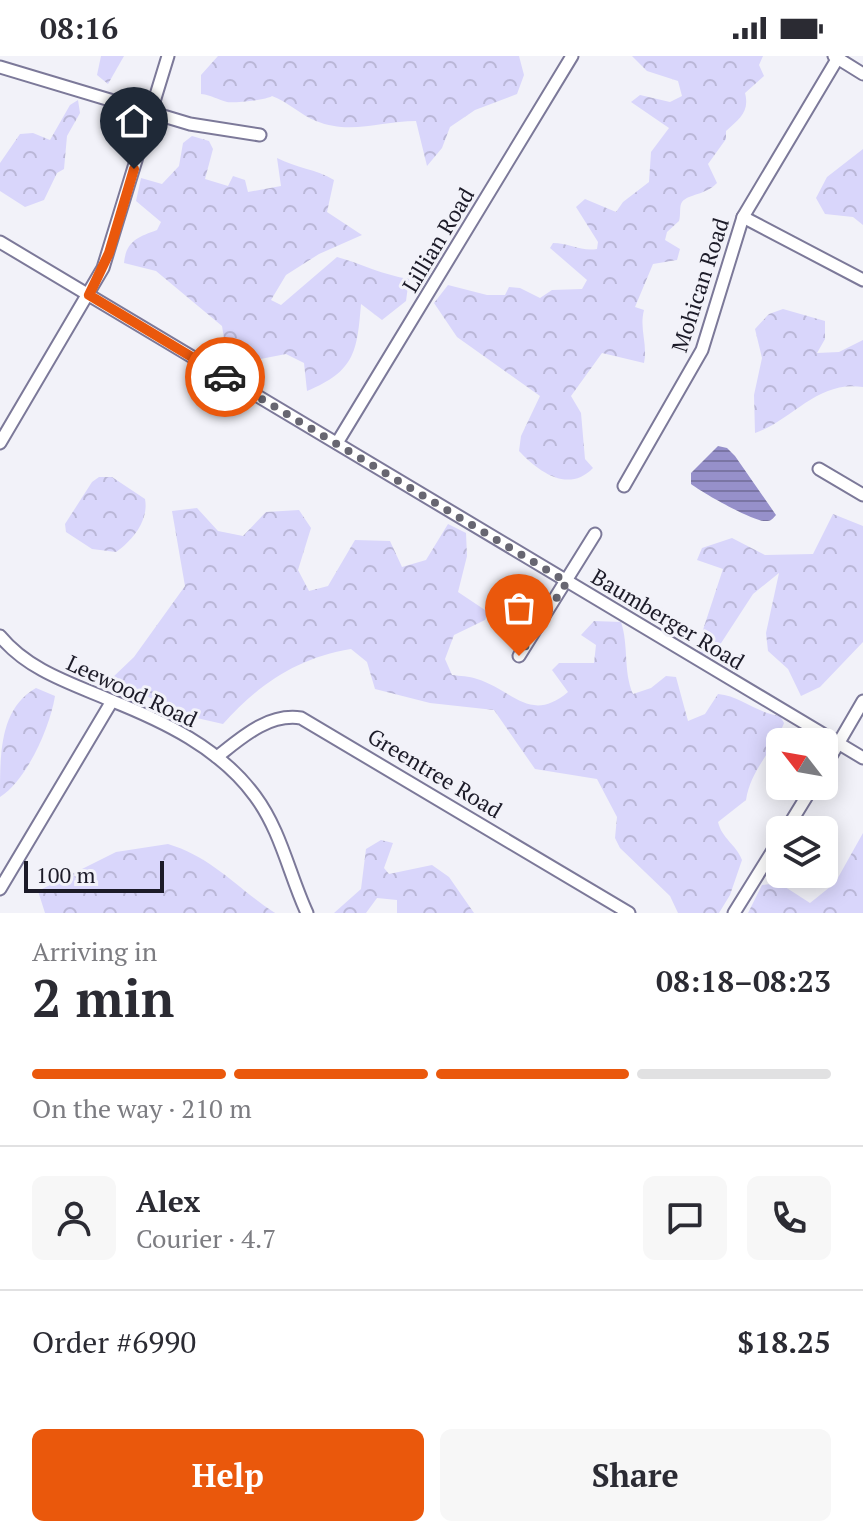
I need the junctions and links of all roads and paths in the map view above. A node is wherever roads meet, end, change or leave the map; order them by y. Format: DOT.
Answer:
graph roads {
  1 [pos="168,56"];
  2 [pos="572,56"];
  3 [pos="836,57"];
  4 [pos="0,67"];
  5 [pos="863,74"];
  6 [pos="151,113"];
  7 [pos="260,135"];
  8 [pos="743,217"];
  9 [pos="0,242"];
  10 [pos="863,280"];
  11 [pos="89,295"];
  12 [pos="0,443"];
  13 [pos="337,443"];
  14 [pos="819,469"];
  15 [pos="624,486"];
  16 [pos="863,495"];
  17 [pos="595,534"];
  18 [pos="567,582"];
  19 [pos="0,636"];
  20 [pos="519,656"];
  21 [pos="112,701"];
  22 [pos="863,701"];
  23 [pos="839,746"];
  24 [pos="217,757"];
  25 [pos="863,758"];
  26 [pos="766,862"];
  27 [pos="0,889"];
  28 [pos="307,913"];
  29 [pos="629,913"];
  30 [pos="734,913"];
  1 -- 6 [label="street"];
  2 -- 13 [label="street, Lillian Road"];
  3 -- 5 [label="street"];
  3 -- 8 [label="street, Mohican Road"];
  4 -- 6 [label="street"];
  6 -- 7 [label="street"];
  6 -- 11 [label="street"];
  8 -- 10 [label="street"];
  8 -- 15 [label="street, Mohican Road"];
  9 -- 11 [label="street, Baumberger Road"];
  11 -- 12 [label="street"];
  11 -- 13 [label="street, Baumberger Road"];
  13 -- 18 [label="street, Baumberger Road"];
  14 -- 16 [label="street"];
  17 -- 18 [label="street"];
  18 -- 20 [label="street"];
  18 -- 23 [label="street, Baumberger Road"];
  19 -- 21 [label="street, Leewood Road"];
  21 -- 24 [label="street, Leewood Road"];
  21 -- 27 [label="street"];
  22 -- 23 [label="street"];
  23 -- 25 [label="street, Baumberger Road"];
  24 -- 28 [label="street, Leewood Road"];
  24 -- 29 [label="street, Greentree Road"];
  26 -- 30 [label="street"];
}
